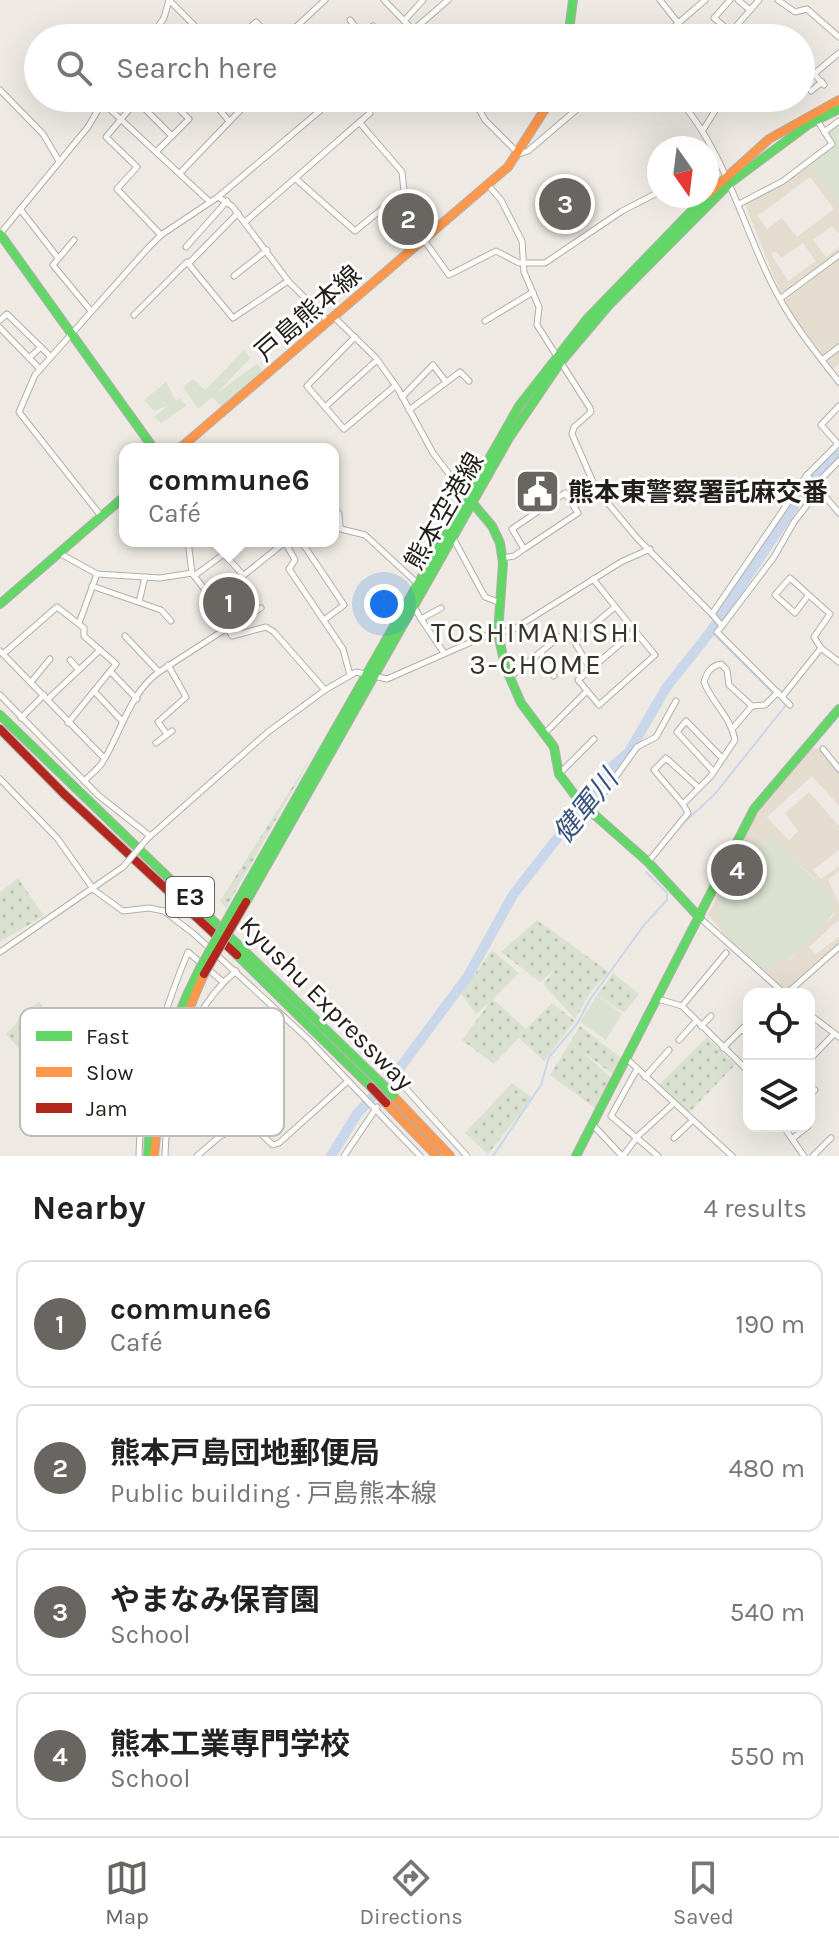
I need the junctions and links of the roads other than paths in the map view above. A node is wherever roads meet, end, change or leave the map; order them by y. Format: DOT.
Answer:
graph roads {
  1 [pos="325,0"];
  2 [pos="384,0"];
  3 [pos="423,0"];
  4 [pos="448,0"];
  5 [pos="573,0"];
  6 [pos="660,0"];
  7 [pos="705,0"];
  8 [pos="730,0"];
  9 [pos="738,0"];
  10 [pos="759,0"];
  11 [pos="778,0"];
  12 [pos="750,10"];
  13 [pos="350,20"];
  14 [pos="404,21"];
  15 [pos="160,24"];
  16 [pos="191,24"];
  17 [pos="299,24"];
  18 [pos="352,24"];
  19 [pos="407,24"];
  20 [pos="421,24"];
  21 [pos="570,24"];
  22 [pos="679,24"];
  23 [pos="721,24"];
  24 [pos="738,24"];
  25 [pos="839,37"];
  26 [pos="839,53"];
  27 [pos="815,73"];
  28 [pos="815,75"];
  29 [pos="815,89"];
  30 [pos="0,90"];
  31 [pos="839,100"];
  32 [pos="839,109"];
  33 [pos="97,112"];
  34 [pos="117,112"];
  35 [pos="128,112"];
  36 [pos="150,112"];
  37 [pos="182,112"];
  38 [pos="221,112"];
  39 [pos="237,112"];
  40 [pos="318,112"];
  41 [pos="369,112"];
  42 [pos="481,112"];
  43 [pos="544,112"];
  44 [pos="574,112"];
  45 [pos="689,112"];
  46 [pos="714,112"];
  47 [pos="123,118"];
  48 [pos="228,120"];
  49 [pos="817,120"];
  50 [pos="839,121"];
  51 [pos="360,123"];
  52 [pos="703,130"];
  53 [pos="824,132"];
  54 [pos="172,136"];
  55 [pos="706,136"];
  56 [pos="157,151"];
  57 [pos="519,154"];
  58 [pos="59,161"];
  59 [pos="719,162"];
  60 [pos="180,173"];
  61 [pos="295,179"];
  62 [pos="728,180"];
  63 [pos="488,185"];
  64 [pos="719,186"];
  65 [pos="404,191"];
  66 [pos="218,197"];
  67 [pos="647,198"];
  68 [pos="227,201"];
  69 [pos="210,202"];
  70 [pos="391,202"];
  71 [pos="739,204"];
  72 [pos="694,208"];
  73 [pos="20,209"];
  74 [pos="238,213"];
  75 [pos="245,222"];
  76 [pos="436,229"];
  77 [pos="0,234"];
  78 [pos="161,235"];
  79 [pos="74,240"];
  80 [pos="423,240"];
  81 [pos="186,247"];
  82 [pos="267,250"];
  83 [pos="839,255"];
  84 [pos="58,258"];
  85 [pos="189,263"];
  86 [pos="524,264"];
  87 [pos="234,276"];
  88 [pos="288,281"];
  89 [pos="533,292"];
  90 [pos="781,298"];
  91 [pos="91,311"];
  92 [pos="134,315"];
  93 [pos="331,319"];
  94 [pos="0,320"];
  95 [pos="485,321"];
  96 [pos="0,328"];
  97 [pos="72,334"];
  98 [pos="355,337"];
  99 [pos="41,347"];
  100 [pos="839,347"];
  101 [pos="51,357"];
  102 [pos="29,358"];
  103 [pos="377,360"];
  104 [pos="558,360"];
  105 [pos="822,360"];
  106 [pos="40,369"];
  107 [pos="469,381"];
  108 [pos="446,382"];
  109 [pos="839,382"];
  110 [pos="395,386"];
  111 [pos="402,397"];
  112 [pos="839,406"];
  113 [pos="325,407"];
  114 [pos="409,410"];
  115 [pos="150,443"];
  116 [pos="186,443"];
  117 [pos="839,461"];
  118 [pos="807,475"];
  119 [pos="818,485"];
  120 [pos="596,489"];
  121 [pos="469,499"];
  122 [pos="119,501"];
  123 [pos="574,506"];
  124 [pos="839,513"];
  125 [pos="102,517"];
  126 [pos="339,528"];
  127 [pos="452,537"];
  128 [pos="189,547"];
  129 [pos="279,547"];
  130 [pos="288,547"];
  131 [pos="305,547"];
  132 [pos="524,549"];
  133 [pos="650,549"];
  134 [pos="59,553"];
  135 [pos="502,558"];
  136 [pos="97,574"];
  137 [pos="193,574"];
  138 [pos="243,575"];
  139 [pos="145,577"];
  140 [pos="593,579"];
  141 [pos="417,583"];
  142 [pos="92,586"];
  143 [pos="807,597"];
  144 [pos="213,600"];
  145 [pos="139,602"];
  146 [pos="498,602"];
  147 [pos="0,604"];
  148 [pos="413,605"];
  149 [pos="615,607"];
  150 [pos="261,608"];
  151 [pos="441,608"];
  152 [pos="712,614"];
  153 [pos="421,619"];
  154 [pos="324,620"];
  155 [pos="171,621"];
  156 [pos="79,623"];
  157 [pos="229,626"];
  158 [pos="722,626"];
  159 [pos="635,631"];
  160 [pos="498,633"];
  161 [pos="125,636"];
  162 [pos="559,637"];
  163 [pos="821,648"];
  164 [pos="100,650"];
  165 [pos="1,652"];
  166 [pos="541,652"];
  167 [pos="444,653"];
  168 [pos="50,659"];
  169 [pos="70,660"];
  170 [pos="839,662"];
  171 [pos="168,665"];
  172 [pos="79,670"];
  173 [pos="591,670"];
  174 [pos="110,671"];
  175 [pos="159,672"];
  176 [pos="370,673"];
  177 [pos="350,675"];
  178 [pos="554,676"];
  179 [pos="509,677"];
  180 [pos="31,682"];
  181 [pos="325,690"];
  182 [pos="94,691"];
  183 [pos="587,691"];
  184 [pos="780,694"];
  185 [pos="0,695"];
  186 [pos="46,697"];
  187 [pos="137,699"];
  188 [pos="676,701"];
  189 [pos="790,705"];
  190 [pos="752,706"];
  191 [pos="839,709"];
  192 [pos="0,715"];
  193 [pos="21,718"];
  194 [pos="123,722"];
  195 [pos="68,723"];
  196 [pos="733,728"];
  197 [pos="0,729"];
  198 [pos="546,732"];
  199 [pos="594,739"];
  200 [pos="156,743"];
  201 [pos="823,749"];
  202 [pos="104,758"];
  203 [pos="722,758"];
  204 [pos="839,769"];
  205 [pos="713,771"];
  206 [pos="559,774"];
  207 [pos="0,779"];
  208 [pos="84,781"];
  209 [pos="699,788"];
  210 [pos="683,804"];
  211 [pos="591,812"];
  212 [pos="148,838"];
  213 [pos="648,862"];
  214 [pos="94,890"];
  215 [pos="700,918"];
  216 [pos="839,947"];
  217 [pos="0,952"];
  218 [pos="726,953"];
  219 [pos="236,971"];
  220 [pos="202,972"];
  221 [pos="223,982"];
  222 [pos="778,988"];
  223 [pos="792,988"];
  224 [pos="658,999"];
  225 [pos="682,1006"];
  226 [pos="168,1008"];
  227 [pos="180,1008"];
  228 [pos="188,1008"];
  229 [pos="206,1008"];
  230 [pos="274,1008"];
  231 [pos="711,1016"];
  232 [pos="284,1018"];
  233 [pos="815,1019"];
  234 [pos="698,1023"];
  235 [pos="743,1027"];
  236 [pos="836,1035"];
  237 [pos="679,1040"];
  238 [pos="723,1048"];
  239 [pos="669,1050"];
  240 [pos="815,1054"];
  241 [pos="627,1059"];
  242 [pos="743,1066"];
  243 [pos="637,1069"];
  244 [pos="645,1077"];
  245 [pos="348,1081"];
  246 [pos="375,1083"];
  247 [pos="390,1099"];
  248 [pos="673,1104"];
  249 [pos="376,1108"];
  250 [pos="692,1121"];
  251 [pos="593,1125"];
  252 [pos="787,1132"];
  253 [pos="801,1132"];
  254 [pos="140,1136"];
  255 [pos="150,1136"];
  256 [pos="156,1136"];
  257 [pos="167,1136"];
  258 [pos="221,1136"];
  259 [pos="263,1136"];
  260 [pos="638,1136"];
  261 [pos="674,1138"];
  262 [pos="831,1138"];
  263 [pos="792,1139"];
  264 [pos="139,1156"];
  265 [pos="148,1156"];
  266 [pos="154,1156"];
  267 [pos="165,1156"];
  268 [pos="197,1156"];
  269 [pos="344,1156"];
  270 [pos="420,1156"];
  271 [pos="437,1156"];
  272 [pos="450,1156"];
  273 [pos="467,1156"];
  274 [pos="576,1156"];
  275 [pos="623,1156"];
  276 [pos="658,1156"];
  277 [pos="732,1156"];
  278 [pos="804,1156"];
  279 [pos="813,1156"];
  1 -- 17 [label="street"];
  2 -- 14 [label="street"];
  3 -- 14 [label="street"];
  4 -- 20 [label="street"];
  5 -- 21 [label="main road"];
  6 -- 22 [label="street"];
  7 -- 22 [label="street"];
  8 -- 23 [label="street"];
  9 -- 12 [label="street"];
  10 -- 12 [label="street"];
  11 -- 25 [label="street"];
  12 -- 24 [label="street"];
  13 -- 18 [label="street"];
  14 -- 19 [label="street"];
  15 -- 16 [label="street"];
  26 -- 27 [label="street"];
  28 -- 29 [label="street"];
  30 -- 58 [label="street"];
  31 -- 62 [label="main road, 熊本空港線"];
  32 -- 49 [label="main road, 熊本空港線"];
  33 -- 58 [label="street"];
  34 -- 47 [label="street"];
  35 -- 47 [label="street"];
  36 -- 54 [label="street"];
  37 -- 54 [label="street"];
  38 -- 48 [label="street"];
  39 -- 48 [label="street"];
  40 -- 66 [label="street"];
  41 -- 51 [label="street"];
  42 -- 57 [label="street"];
  43 -- 57 [label="main road, 戸島熊本線"];
  44 -- 57 [label="street"];
  45 -- 52 [label="street"];
  46 -- 52 [label="street"];
  47 -- 56 [label="street"];
  47 -- 78 [label="street"];
  48 -- 60 [label="street"];
  49 -- 53 [label="street"];
  49 -- 62 [label="main road, 熊本空港線"];
  50 -- 53 [label="street"];
  51 -- 61 [label="street"];
  51 -- 65 [label="street"];
  52 -- 55 [label="street"];
  53 -- 71 [label="street"];
  54 -- 56 [label="street"];
  56 -- 60 [label="street"];
  57 -- 63 [label="main road, 戸島熊本線"];
  58 -- 73 [label="street"];
  59 -- 62 [label="street"];
  60 -- 69 [label="street"];
  61 -- 70 [label="street"];
  61 -- 75 [label="street"];
  62 -- 64 [label="main road, 熊本空港線"];
  62 -- 71 [label="street"];
  62 -- 104 [label="main road, 熊本空港線"];
  63 -- 76 [label="main road, 戸島熊本線"];
  63 -- 86 [label="street"];
  65 -- 70 [label="street"];
  65 -- 76 [label="street"];
  66 -- 68 [label="street"];
  66 -- 69 [label="street"];
  67 -- 86 [label="street"];
  68 -- 74 [label="street"];
  68 -- 81 [label="street"];
  69 -- 78 [label="street"];
  70 -- 80 [label="street"];
  71 -- 90 [label="street"];
  72 -- 104 [label="main road, 熊本空港線"];
  73 -- 77 [label="street"];
  73 -- 84 [label="street"];
  74 -- 75 [label="street"];
  74 -- 85 [label="street"];
  75 -- 82 [label="street"];
  76 -- 80 [label="main road, 戸島熊本線"];
  77 -- 97 [label="main road"];
  78 -- 91 [label="street"];
  79 -- 84 [label="street"];
  80 -- 86 [label="street"];
  80 -- 93 [label="main road, 戸島熊本線"];
  82 -- 87 [label="street"];
  82 -- 88 [label="street"];
  83 -- 90 [label="street"];
  84 -- 91 [label="street"];
  85 -- 88 [label="street"];
  85 -- 92 [label="street"];
  86 -- 89 [label="street"];
  88 -- 93 [label="street"];
  89 -- 95 [label="street"];
  89 -- 104 [label="street"];
  90 -- 105 [label="street"];
  91 -- 97 [label="street"];
  93 -- 98 [label="street"];
  93 -- 116 [label="main road, 戸島熊本線"];
  94 -- 99 [label="street"];
  96 -- 102 [label="street"];
  97 -- 101 [label="street"];
  97 -- 115 [label="main road"];
  98 -- 103 [label="street"];
  98 -- 113 [label="street"];
  99 -- 101 [label="street"];
  99 -- 102 [label="street"];
  100 -- 105 [label="street"];
  101 -- 106 [label="street"];
  102 -- 106 [label="street"];
  103 -- 110 [label="street"];
  103 -- 113 [label="street"];
  104 -- 120 [label="street"];
  104 -- 121 [label="main road, 熊本空港線"];
  105 -- 109 [label="street"];
  106 -- 125 [label="street"];
  107 -- 108 [label="street"];
  108 -- 111 [label="street"];
  108 -- 114 [label="street"];
  110 -- 111 [label="street"];
  110 -- 113 [label="street"];
  111 -- 114 [label="street"];
  112 -- 118 [label="street"];
  114 -- 121 [label="street"];
  117 -- 119 [label="street"];
  118 -- 119 [label="street"];
  118 -- 152 [label="street"];
  119 -- 124 [label="street"];
  119 -- 158 [label="street"];
  120 -- 123 [label="street"];
  120 -- 133 [label="street"];
  121 -- 127 [label="main road, 熊本空港線"];
  121 -- 135 [label="main road"];
  121 -- 141 [label="main road, 熊本空港線"];
  122 -- 125 [label="main road"];
  123 -- 132 [label="street"];
  123 -- 132 [label="street"];
  125 -- 134 [label="main road"];
  126 -- 141 [label="street"];
  127 -- 146 [label="street"];
  127 -- 148 [label="main road, 熊本空港線"];
  128 -- 137 [label="street"];
  129 -- 138 [label="street"];
  130 -- 154 [label="street"];
  131 -- 154 [label="street"];
  132 -- 135 [label="street"];
  133 -- 140 [label="street"];
  133 -- 152 [label="street"];
  134 -- 136 [label="street"];
  134 -- 147 [label="main road"];
  135 -- 146 [label="main road"];
  136 -- 139 [label="street"];
  136 -- 142 [label="street"];
  137 -- 138 [label="street"];
  137 -- 139 [label="street"];
  137 -- 144 [label="street"];
  138 -- 144 [label="street"];
  139 -- 145 [label="street"];
  140 -- 149 [label="street"];
  140 -- 160 [label="street"];
  141 -- 176 [label="main road, 熊本空港線"];
  142 -- 145 [label="street"];
  142 -- 156 [label="street"];
  143 -- 143 [label="street"];
  143 -- 163 [label="street"];
  144 -- 157 [label="street"];
  145 -- 155 [label="street"];
  146 -- 160 [label="main road"];
  148 -- 153 [label="street"];
  148 -- 176 [label="main road, 熊本空港線"];
  149 -- 159 [label="street"];
  149 -- 173 [label="street"];
  150 -- 157 [label="street"];
  151 -- 153 [label="street"];
  152 -- 158 [label="street"];
  153 -- 167 [label="street"];
  154 -- 177 [label="street"];
  156 -- 164 [label="street"];
  156 -- 165 [label="street"];
  157 -- 171 [label="street"];
  157 -- 181 [label="street"];
  158 -- 184 [label="street"];
  159 -- 173 [label="street"];
  159 -- 183 [label="street"];
  160 -- 167 [label="street"];
  160 -- 179 [label="main road"];
  161 -- 175 [label="street"];
  162 -- 166 [label="street"];
  163 -- 170 [label="street"];
  163 -- 184 [label="street"];
  164 -- 172 [label="street"];
  164 -- 174 [label="street"];
  165 -- 180 [label="street"];
  166 -- 178 [label="street"];
  166 -- 179 [label="street"];
  167 -- 176 [label="street"];
  168 -- 180 [label="street"];
  169 -- 172 [label="street"];
  171 -- 175 [label="street"];
  171 -- 200 [label="street"];
  172 -- 186 [label="street"];
  173 -- 183 [label="street"];
  174 -- 182 [label="street"];
  174 -- 187 [label="street"];
  175 -- 187 [label="street"];
  176 -- 177 [label="street"];
  176 -- 220 [label="main road, 熊本空港線, bridge"];
  177 -- 181 [label="street"];
  179 -- 198 [label="main road"];
  180 -- 186 [label="street"];
  181 -- 212 [label="street"];
  182 -- 194 [label="street"];
  182 -- 195 [label="street"];
  183 -- 198 [label="street"];
  184 -- 189 [label="street"];
  184 -- 190 [label="street"];
  185 -- 193 [label="street"];
  186 -- 193 [label="street"];
  186 -- 195 [label="street"];
  187 -- 194 [label="street"];
  188 -- 211 [label="street"];
  190 -- 196 [label="street"];
  190 -- 196 [label="street"];
  191 -- 215 [label="main road"];
  192 -- 246 [label="main road, Kyushu Expressway / E3"];
  193 -- 208 [label="street"];
  194 -- 202 [label="street"];
  195 -- 202 [label="street"];
  196 -- 203 [label="street"];
  197 -- 246 [label="main road, Kyushu Expressway / E3"];
  198 -- 206 [label="main road"];
  199 -- 206 [label="street"];
  201 -- 204 [label="street"];
  202 -- 208 [label="street"];
  203 -- 205 [label="street"];
  203 -- 205 [label="street"];
  205 -- 209 [label="street"];
  206 -- 211 [label="main road"];
  207 -- 214 [label="street"];
  208 -- 212 [label="street"];
  209 -- 210 [label="street"];
  209 -- 210 [label="street"];
  210 -- 213 [label="street"];
  211 -- 213 [label="main road"];
  212 -- 214 [label="street, bridge"];
  213 -- 215 [label="main road"];
  214 -- 217 [label="street"];
  214 -- 219 [label="street"];
  215 -- 222 [label="street"];
  215 -- 224 [label="main road"];
  216 -- 223 [label="street"];
  218 -- 225 [label="street"];
  219 -- 221 [label="street"];
  219 -- 230 [label="street"];
  220 -- 227 [label="main road, 熊本空港線"];
  220 -- 228 [label="main road, 熊本空港線"];
  221 -- 226 [label="street"];
  221 -- 229 [label="street"];
  224 -- 225 [label="street"];
  224 -- 241 [label="main road"];
  225 -- 234 [label="street"];
  231 -- 234 [label="street"];
  232 -- 245 [label="street"];
  233 -- 236 [label="street"];
  234 -- 237 [label="street"];
  234 -- 238 [label="street"];
  235 -- 238 [label="street"];
  236 -- 240 [label="street"];
  238 -- 242 [label="street"];
  239 -- 244 [label="street"];
  241 -- 243 [label="street"];
  241 -- 251 [label="main road"];
  243 -- 244 [label="street"];
  243 -- 260 [label="street"];
  244 -- 248 [label="street"];
  245 -- 249 [label="street"];
  245 -- 259 [label="street"];
  246 -- 247 [label="main road, Kyushu Expressway / E3, bridge"];
  247 -- 271 [label="main road, Kyushu Expressway / E3"];
  247 -- 272 [label="main road, Kyushu Expressway / E3"];
  248 -- 250 [label="street"];
  248 -- 260 [label="street"];
  249 -- 269 [label="street"];
  249 -- 270 [label="street"];
  249 -- 273 [label="street"];
  250 -- 261 [label="street"];
  250 -- 277 [label="street"];
  251 -- 274 [label="main road"];
  251 -- 275 [label="street"];
  252 -- 263 [label="street"];
  253 -- 263 [label="street"];
  254 -- 264 [label="street"];
  255 -- 265 [label="main road, 熊本空港線"];
  256 -- 266 [label="main road, 熊本空港線"];
  257 -- 267 [label="street"];
  258 -- 268 [label="street"];
  260 -- 275 [label="street"];
  260 -- 276 [label="street"];
  262 -- 279 [label="street"];
  263 -- 278 [label="street"];
}
